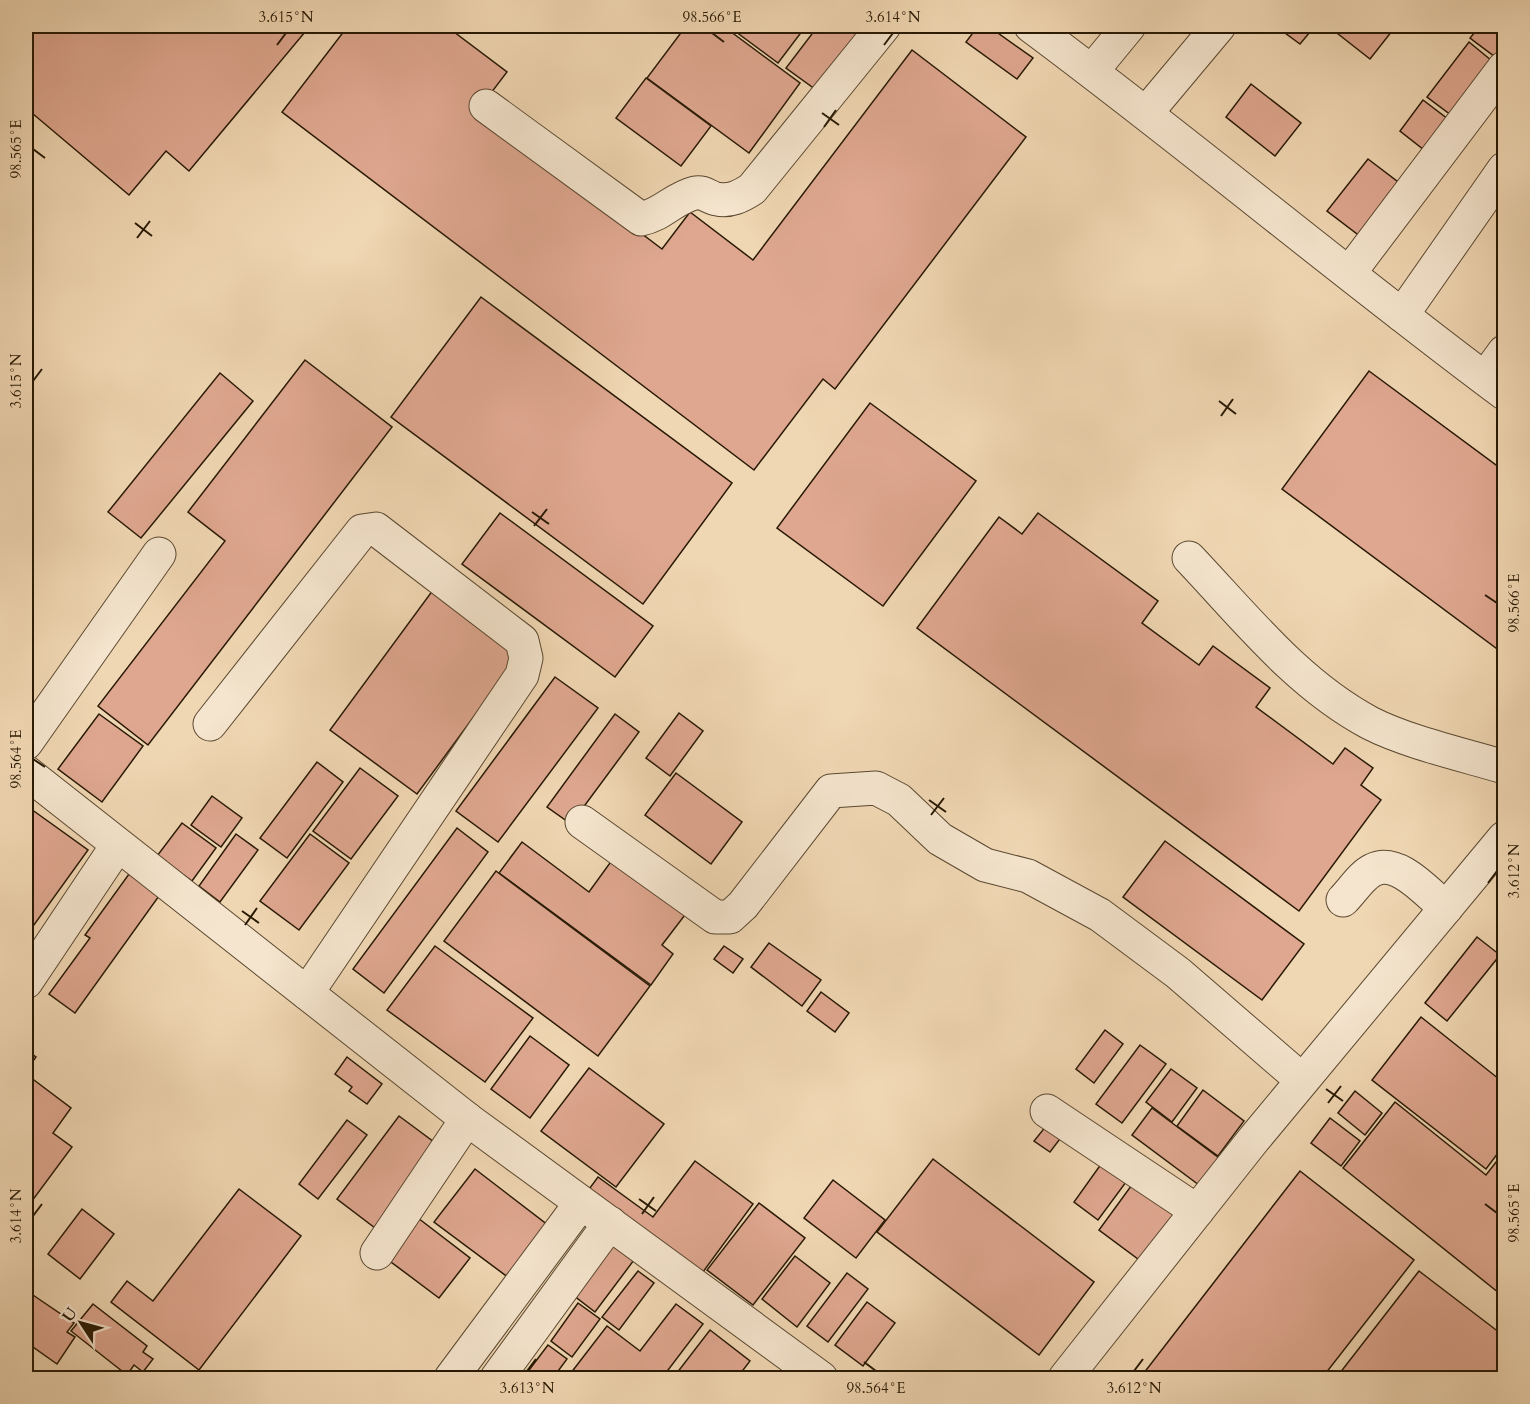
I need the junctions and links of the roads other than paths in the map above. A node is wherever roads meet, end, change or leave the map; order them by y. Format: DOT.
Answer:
graph roads {
  1 [pos="884,26"];
  2 [pos="1031,26"];
  3 [pos="1129,26"];
  4 [pos="1220,26"];
  5 [pos="1504,68"];
  6 [pos="1092,70"];
  7 [pos="486,106"];
  8 [pos="1147,112"];
  9 [pos="1504,169"];
  10 [pos="1350,272"];
  11 [pos="1402,315"];
  12 [pos="1504,352"];
  13 [pos="1495,385"];
  14 [pos="159,554"];
  15 [pos="1189,558"];
  16 [pos="210,724"];
  17 [pos="26,743"];
  18 [pos="1504,767"];
  19 [pos="26,772"];
  20 [pos="582,822"];
  21 [pos="1504,838"];
  22 [pos="117,846"];
  23 [pos="1343,900"];
  24 [pos="1446,908"];
  25 [pos="26,982"];
  26 [pos="307,993"];
  27 [pos="1302,1080"];
  28 [pos="1047,1111"];
  29 [pos="467,1119"];
  30 [pos="581,1203"];
  31 [pos="1197,1211"];
  32 [pos="610,1223"];
  33 [pos="377,1253"];
  34 [pos="815,1377"];
  35 [pos="451,1378"];
  36 [pos="497,1378"];
  37 [pos="1065,1378"];
  1 -- 7 [label="street"];
  2 -- 6 [label="street"];
  3 -- 6 [label="street"];
  4 -- 8 [label="street"];
  5 -- 10 [label="street"];
  6 -- 8 [label="street"];
  8 -- 10 [label="street"];
  9 -- 11 [label="street"];
  10 -- 11 [label="street"];
  11 -- 13 [label="street"];
  12 -- 13 [label="street"];
  14 -- 17 [label="street"];
  15 -- 18 [label="street"];
  16 -- 26 [label="street"];
  19 -- 22 [label="street"];
  20 -- 27 [label="street"];
  21 -- 24 [label="street"];
  22 -- 25 [label="street"];
  22 -- 26 [label="street"];
  23 -- 24 [label="street"];
  24 -- 27 [label="street"];
  26 -- 29 [label="street"];
  27 -- 31 [label="street"];
  28 -- 31 [label="street"];
  29 -- 30 [label="street"];
  29 -- 33 [label="street"];
  30 -- 32 [label="street"];
  30 -- 35 [label="street"];
  31 -- 37 [label="street"];
  32 -- 34 [label="street"];
  32 -- 36 [label="street"];
}
